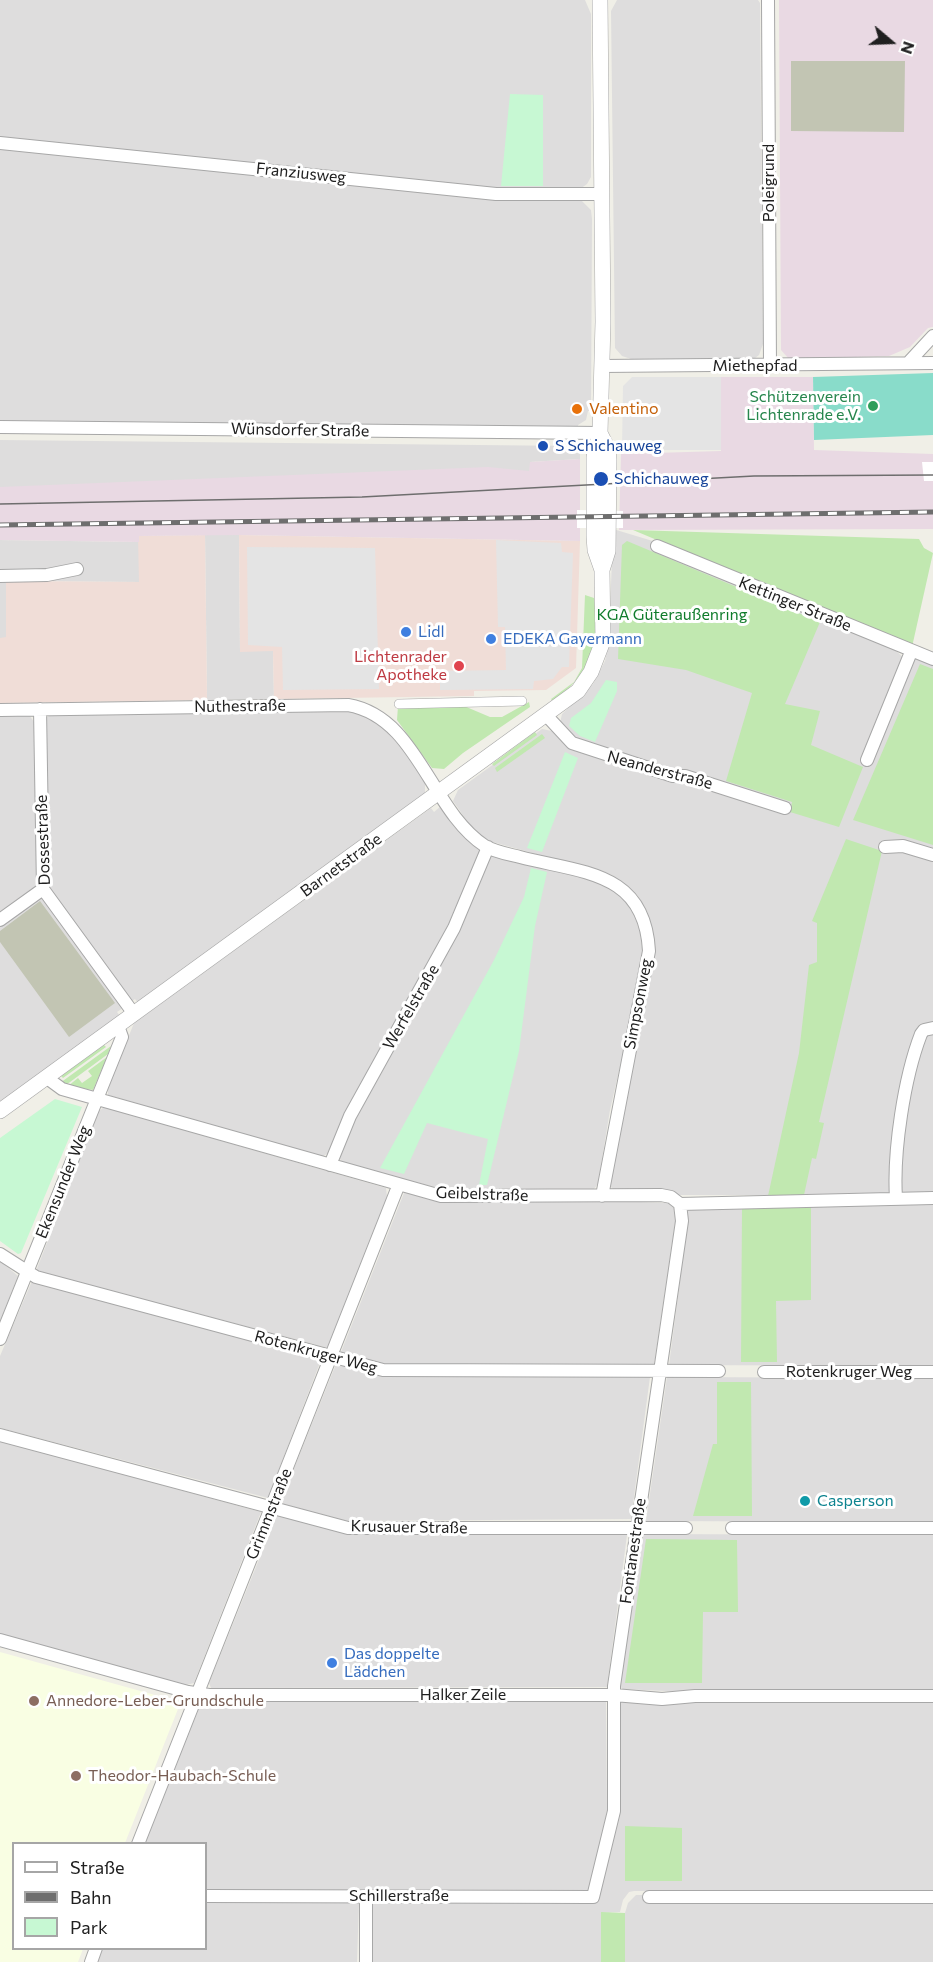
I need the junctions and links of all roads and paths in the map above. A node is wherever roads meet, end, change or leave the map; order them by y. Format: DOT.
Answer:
graph roads {
  1 [pos="600,0"];
  2 [pos="768,0"];
  3 [pos="0,143"];
  4 [pos="602,194"];
  5 [pos="933,336"];
  6 [pos="908,363"];
  7 [pos="933,363"];
  8 [pos="602,366"];
  9 [pos="770,366"];
  10 [pos="0,427"];
  11 [pos="600,433"];
  12 [pos="657,546"];
  13 [pos="77,569"];
  14 [pos="0,576"];
  15 [pos="911,652"];
  16 [pos="933,659"];
  17 [pos="522,701"];
  18 [pos="399,704"];
  19 [pos="40,709"];
  20 [pos="0,710"];
  21 [pos="546,715"];
  22 [pos="867,760"];
  23 [pos="440,793"];
  24 [pos="785,807"];
  25 [pos="488,847"];
  26 [pos="885,848"];
  27 [pos="933,855"];
  28 [pos="43,889"];
  29 [pos="0,920"];
  30 [pos="134,1014"];
  31 [pos="118,1026"];
  32 [pos="933,1028"];
  33 [pos="47,1078"];
  34 [pos="97,1099"];
  35 [pos="0,1112"];
  36 [pos="330,1165"];
  37 [pos="399,1184"];
  38 [pos="602,1196"];
  39 [pos="896,1198"];
  40 [pos="933,1198"];
  41 [pos="680,1204"];
  42 [pos="0,1254"];
  43 [pos="26,1273"];
  44 [pos="0,1339"];
  45 [pos="331,1356"];
  46 [pos="660,1371"];
  47 [pos="719,1371"];
  48 [pos="764,1372"];
  49 [pos="933,1372"];
  50 [pos="0,1435"];
  51 [pos="271,1508"];
  52 [pos="637,1528"];
  53 [pos="686,1528"];
  54 [pos="732,1528"];
  55 [pos="933,1528"];
  56 [pos="0,1640"];
  57 [pos="198,1693"];
  58 [pos="614,1695"];
  59 [pos="933,1696"];
  60 [pos="139,1842"];
  61 [pos="207,1896"];
  62 [pos="366,1896"];
  63 [pos="593,1897"];
  64 [pos="649,1897"];
  65 [pos="933,1897"];
  66 [pos="366,1962"];
  1 -- 4 [label="street"];
  2 -- 9 [label="street, Poleigrund"];
  3 -- 4 [label="street, Franziusweg"];
  4 -- 8 [label="street"];
  5 -- 6 [label="street"];
  6 -- 7 [label="street, Miethepfad"];
  6 -- 9 [label="street, Miethepfad"];
  8 -- 9 [label="street, Miethepfad"];
  8 -- 11 [label="street"];
  10 -- 11 [label="street, Wünsdorfer Straße"];
  11 -- 21 [label="street, Barnetstraße"];
  12 -- 15 [label="street, Kettinger Straße"];
  13 -- 14 [label="street"];
  15 -- 16 [label="street, Kettinger Straße"];
  15 -- 22 [label="street"];
  17 -- 18 [label="street"];
  19 -- 20 [label="street, Nuthestraße"];
  19 -- 23 [label="street, Nuthestraße"];
  19 -- 28 [label="street, Dossestraße"];
  21 -- 23 [label="street, Barnetstraße"];
  21 -- 24 [label="street, Neanderstraße"];
  23 -- 25 [label="street, Simpsonweg"];
  23 -- 30 [label="street, Barnetstraße"];
  25 -- 36 [label="street, Werfelstraße"];
  25 -- 38 [label="street, Simpsonweg"];
  26 -- 27 [label="street"];
  28 -- 29 [label="street"];
  28 -- 30 [label="street, Dossestraße"];
  30 -- 31 [label="street, Barnetstraße"];
  31 -- 33 [label="street, Barnetstraße"];
  31 -- 34 [label="street, Ekensunder Weg"];
  32 -- 39 [label="street"];
  33 -- 34 [label="street, Geibelstraße"];
  33 -- 35 [label="street, Barnetstraße"];
  34 -- 36 [label="street, Geibelstraße"];
  34 -- 43 [label="street, Ekensunder Weg"];
  36 -- 37 [label="street, Geibelstraße"];
  37 -- 38 [label="street, Geibelstraße"];
  37 -- 45 [label="street, Grimmstraße"];
  38 -- 41 [label="street, Geibelstraße"];
  39 -- 40 [label="street, Geibelstraße"];
  39 -- 41 [label="street, Geibelstraße"];
  41 -- 46 [label="street, Fontanestraße"];
  42 -- 43 [label="street, Rotenkruger Weg"];
  43 -- 44 [label="street, Ekensunder Weg"];
  43 -- 45 [label="street, Rotenkruger Weg"];
  45 -- 46 [label="street, Rotenkruger Weg"];
  45 -- 51 [label="street, Grimmstraße"];
  46 -- 47 [label="street, Rotenkruger Weg"];
  46 -- 52 [label="street, Fontanestraße"];
  48 -- 49 [label="street, Rotenkruger Weg"];
  50 -- 51 [label="street, Krusauer Straße"];
  51 -- 52 [label="street, Krusauer Straße"];
  51 -- 57 [label="street, Grimmstraße"];
  52 -- 53 [label="street, Krusauer Straße"];
  52 -- 58 [label="street, Fontanestraße"];
  54 -- 55 [label="street"];
  56 -- 57 [label="street, Halker Zeile"];
  57 -- 58 [label="street, Halker Zeile"];
  57 -- 60 [label="street, Grimmstraße"];
  58 -- 59 [label="street, Halker Zeile"];
  58 -- 63 [label="street, Fontanestraße"];
  61 -- 62 [label="street, Schillerstraße"];
  62 -- 63 [label="street, Schillerstraße"];
  62 -- 66 [label="street"];
  64 -- 65 [label="street"];
}
